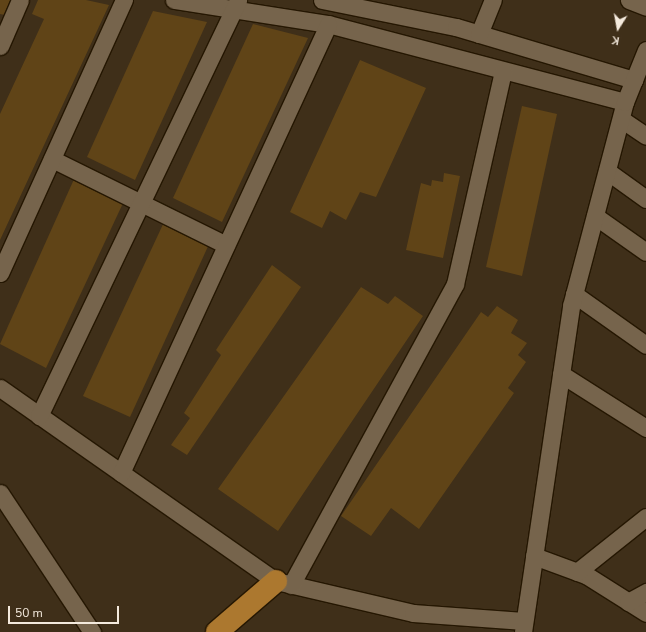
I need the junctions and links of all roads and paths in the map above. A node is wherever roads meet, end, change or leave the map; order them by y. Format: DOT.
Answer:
graph roads {
  1 [pos="20,0"];
  2 [pos="124,0"];
  3 [pos="174,0"];
  4 [pos="322,0"];
  5 [pos="493,0"];
  6 [pos="629,0"];
  7 [pos="236,5"];
  8 [pos="646,7"];
  9 [pos="328,24"];
  10 [pos="479,34"];
  11 [pos="0,46"];
  12 [pos="645,56"];
  13 [pos="503,71"];
  14 [pos="634,80"];
  15 [pos="626,102"];
  16 [pos="621,119"];
  17 [pos="646,136"];
  18 [pos="52,159"];
  19 [pos="607,171"];
  20 [pos="646,199"];
  21 [pos="141,203"];
  22 [pos="595,216"];
  23 [pos="226,245"];
  24 [pos="646,252"];
  25 [pos="0,272"];
  26 [pos="574,294"];
  27 [pos="646,344"];
  28 [pos="561,374"];
  29 [pos="0,388"];
  30 [pos="39,416"];
  31 [pos="646,428"];
  32 [pos="121,473"];
  33 [pos="0,493"];
  34 [pos="646,517"];
  35 [pos="534,556"];
  36 [pos="577,572"];
  37 [pos="283,583"];
  38 [pos="646,592"];
  39 [pos="628,602"];
  40 [pos="646,613"];
  41 [pos="524,627"];
  42 [pos="92,632"];
  43 [pos="217,632"];
  1 -- 11 [label="street"];
  2 -- 18 [label="street"];
  3 -- 7 [label="street"];
  4 -- 10 [label="street"];
  5 -- 10 [label="street"];
  6 -- 8 [label="street"];
  7 -- 9 [label="street"];
  7 -- 21 [label="street"];
  9 -- 13 [label="street"];
  9 -- 23 [label="street"];
  10 -- 14 [label="street"];
  12 -- 14 [label="street"];
  13 -- 15 [label="street"];
  13 -- 37 [label="street"];
  14 -- 15 [label="street"];
  15 -- 16 [label="street"];
  16 -- 17 [label="street"];
  16 -- 19 [label="street"];
  18 -- 21 [label="street"];
  18 -- 25 [label="street"];
  19 -- 20 [label="street"];
  19 -- 22 [label="street"];
  21 -- 23 [label="street"];
  21 -- 30 [label="street"];
  22 -- 24 [label="street"];
  22 -- 26 [label="street"];
  23 -- 32 [label="street"];
  26 -- 27 [label="street"];
  26 -- 28 [label="street"];
  28 -- 31 [label="street"];
  28 -- 35 [label="street"];
  29 -- 30 [label="street"];
  30 -- 32 [label="street"];
  32 -- 37 [label="street"];
  33 -- 42 [label="street"];
  34 -- 36 [label="street"];
  35 -- 36 [label="street"];
  35 -- 41 [label="street"];
  36 -- 39 [label="street"];
  37 -- 41 [label="street"];
  37 -- 43 [label="main road"];
  38 -- 39 [label="street"];
  39 -- 40 [label="street"];
}
